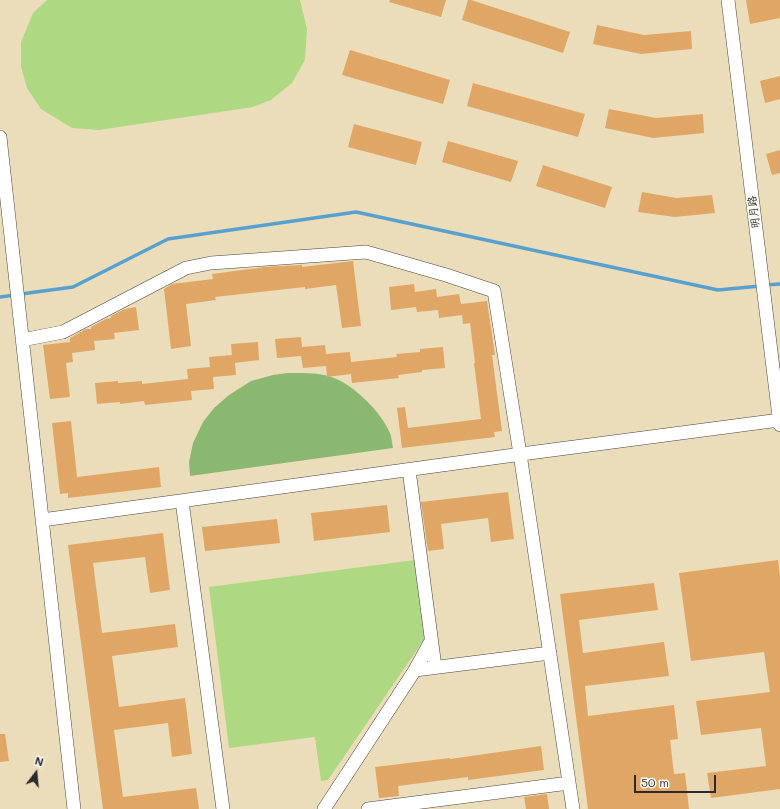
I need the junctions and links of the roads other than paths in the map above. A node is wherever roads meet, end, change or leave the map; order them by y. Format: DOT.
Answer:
graph roads {
  1 [pos="728,0"];
  2 [pos="0,137"];
  3 [pos="22,340"];
  4 [pos="780,422"];
  5 [pos="520,454"];
  6 [pos="409,470"];
  7 [pos="182,501"];
  8 [pos="42,520"];
  9 [pos="431,641"];
  10 [pos="550,653"];
  11 [pos="435,667"];
  12 [pos="415,670"];
  13 [pos="569,784"];
  14 [pos="74,809"];
  15 [pos="223,809"];
  16 [pos="324,809"];
  17 [pos="368,809"];
  18 [pos="573,809"];
  1 -- 4 [label="street, 明月路"];
  2 -- 3 [label="street"];
  3 -- 5 [label="street"];
  3 -- 8 [label="street"];
  4 -- 5 [label="street"];
  5 -- 6 [label="street"];
  5 -- 10 [label="street"];
  6 -- 7 [label="street"];
  6 -- 9 [label="street"];
  7 -- 8 [label="street"];
  7 -- 15 [label="street"];
  8 -- 14 [label="street"];
  9 -- 11 [label="street"];
  9 -- 12 [label="street"];
  10 -- 11 [label="street"];
  10 -- 13 [label="street"];
  11 -- 12 [label="street"];
  12 -- 16 [label="street"];
  13 -- 17 [label="street"];
  13 -- 18 [label="street"];
}
